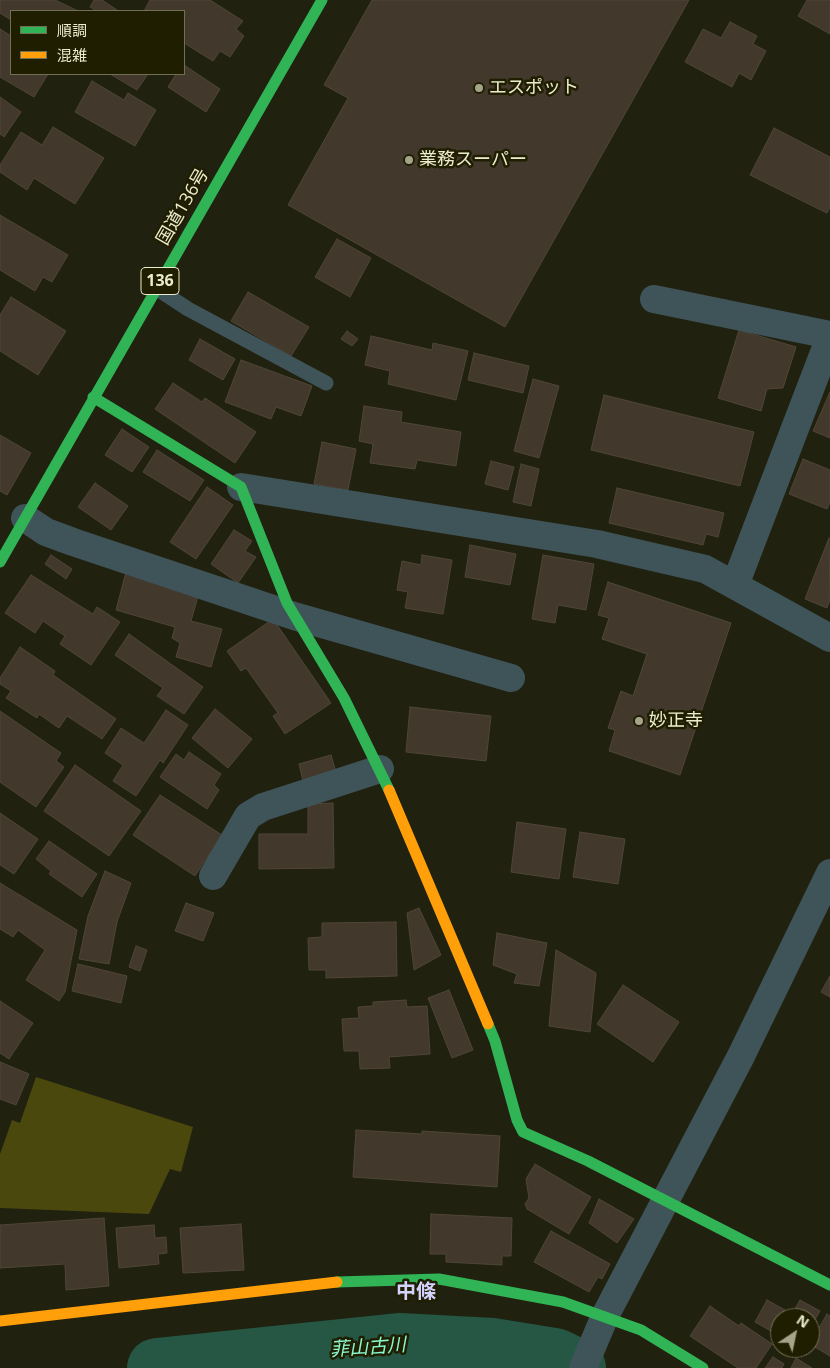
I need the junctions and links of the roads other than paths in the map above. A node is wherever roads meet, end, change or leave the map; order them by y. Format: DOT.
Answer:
graph roads {
  1 [pos="322,0"];
  2 [pos="156,288"];
  3 [pos="654,299"];
  4 [pos="830,336"];
  5 [pos="326,383"];
  6 [pos="93,397"];
  7 [pos="241,487"];
  8 [pos="25,518"];
  9 [pos="0,562"];
  10 [pos="735,586"];
  11 [pos="294,616"];
  12 [pos="830,638"];
  13 [pos="510,678"];
  14 [pos="380,769"];
  15 [pos="830,873"];
  16 [pos="213,876"];
  17 [pos="665,1202"];
  18 [pos="830,1285"];
  19 [pos="602,1321"];
  20 [pos="0,1322"];
  21 [pos="583,1368"];
  22 [pos="703,1368"];
  1 -- 2 [label="main road, 国道136号 / 136"];
  2 -- 5 [label="lane"];
  2 -- 6 [label="main road, 国道136号 / 136"];
  3 -- 4 [label="street"];
  4 -- 10 [label="street"];
  6 -- 7 [label="main road"];
  6 -- 8 [label="main road, 国道136号 / 136"];
  7 -- 10 [label="street"];
  7 -- 11 [label="main road"];
  8 -- 9 [label="main road, 国道136号 / 136"];
  8 -- 11 [label="street"];
  10 -- 12 [label="street"];
  11 -- 13 [label="street"];
  11 -- 14 [label="main road"];
  14 -- 16 [label="street"];
  14 -- 17 [label="main road"];
  15 -- 17 [label="street"];
  17 -- 18 [label="main road"];
  17 -- 19 [label="street"];
  19 -- 20 [label="main road"];
  19 -- 21 [label="street"];
  19 -- 22 [label="main road"];
}
